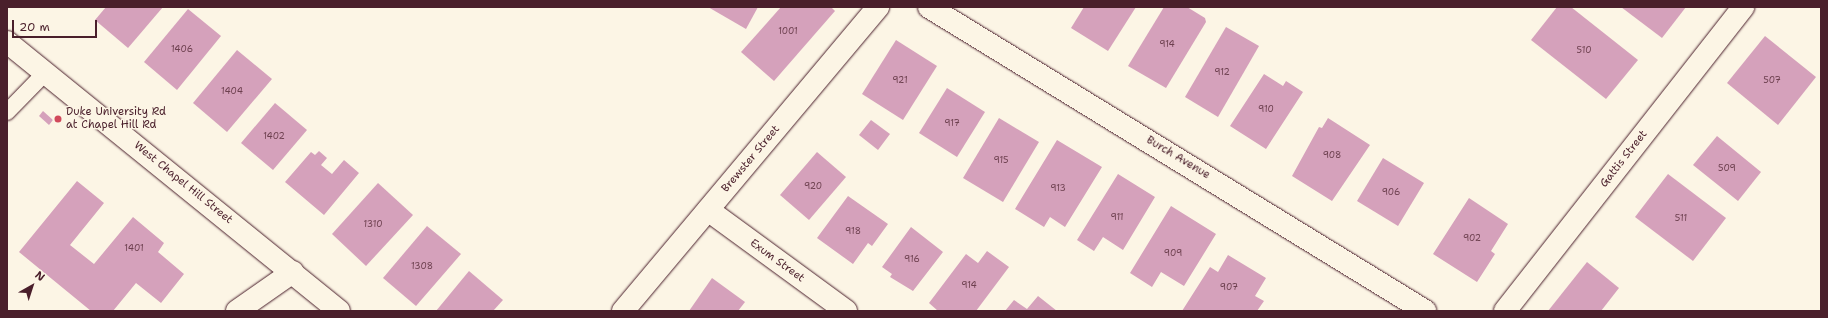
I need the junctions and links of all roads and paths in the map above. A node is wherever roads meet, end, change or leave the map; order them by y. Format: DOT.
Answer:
graph roads {
  1 [pos="878,7"];
  2 [pos="929,7"];
  3 [pos="1743,7"];
  4 [pos="7,42"];
  5 [pos="45,73"];
  6 [pos="7,112"];
  7 [pos="708,210"];
  8 [pos="293,272"];
  9 [pos="237,311"];
  10 [pos="339,311"];
  11 [pos="623,311"];
  12 [pos="846,311"];
  13 [pos="1425,311"];
  14 [pos="1505,311"];
  1 -- 7 [label="street, Brewster Street"];
  2 -- 13 [label="street, Burch Avenue"];
  3 -- 14 [label="street, Gattis Street"];
  4 -- 5 [label="street, West Chapel Hill Street"];
  5 -- 6 [label="lane"];
  5 -- 8 [label="street, West Chapel Hill Street"];
  7 -- 11 [label="street, Brewster Street"];
  7 -- 12 [label="street, Exum Street"];
  8 -- 9 [label="street"];
  8 -- 10 [label="street, West Chapel Hill Street"];
}
